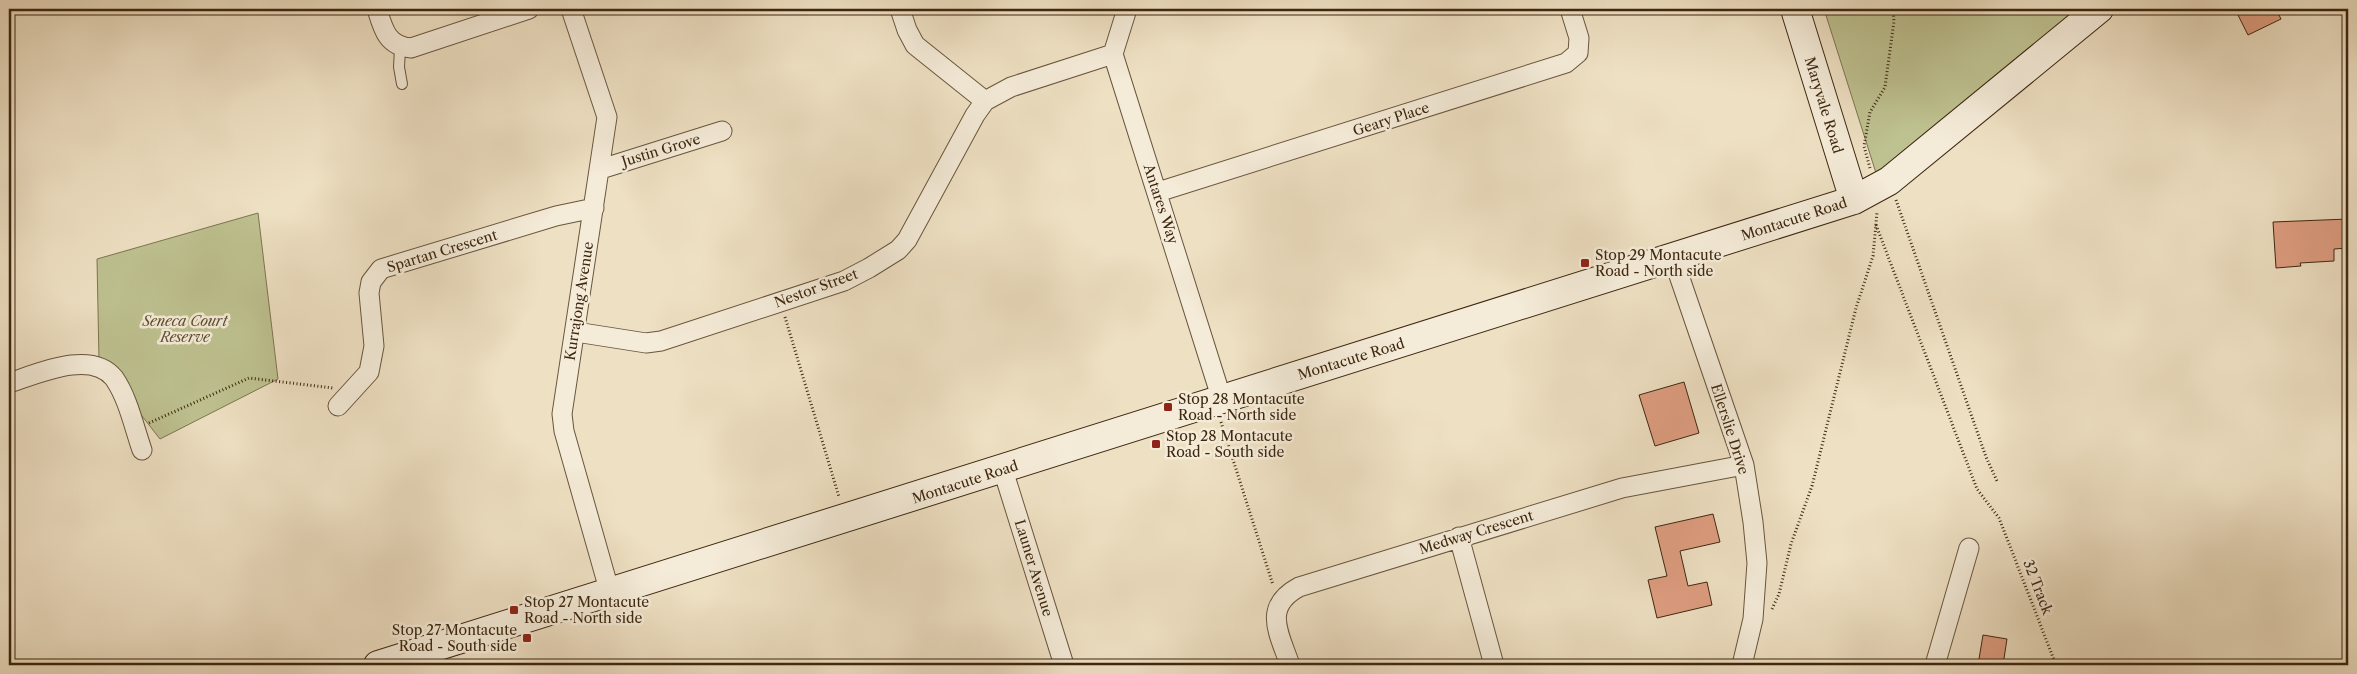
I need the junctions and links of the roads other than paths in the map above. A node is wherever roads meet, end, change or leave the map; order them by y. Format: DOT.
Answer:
graph roads {
  1 [pos="377,9"];
  2 [pos="529,9"];
  3 [pos="571,9"];
  4 [pos="900,9"];
  5 [pos="1127,9"];
  6 [pos="1570,9"];
  7 [pos="1795,9"];
  8 [pos="2099,9"];
  9 [pos="400,48"];
  10 [pos="1113,54"];
  11 [pos="402,84"];
  12 [pos="985,101"];
  13 [pos="722,131"];
  14 [pos="600,169"];
  15 [pos="1158,192"];
  16 [pos="1854,200"];
  17 [pos="594,208"];
  18 [pos="1673,258"];
  19 [pos="576,332"];
  20 [pos="9,384"];
  21 [pos="1218,401"];
  22 [pos="338,406"];
  23 [pos="142,450"];
  24 [pos="1744,466"];
  25 [pos="1003,470"];
  26 [pos="1459,537"];
  27 [pos="1969,548"];
  28 [pos="610,594"];
  29 [pos="413,660"];
  30 [pos="378,665"];
  31 [pos="1064,665"];
  32 [pos="1290,665"];
  33 [pos="1494,665"];
  34 [pos="1742,665"];
  35 [pos="1935,665"];
  1 -- 9 [label="street"];
  2 -- 9 [label="street"];
  3 -- 14 [label="street, Kurrajong Avenue"];
  4 -- 12 [label="street"];
  5 -- 10 [label="street"];
  6 -- 15 [label="street, Geary Place"];
  7 -- 16 [label="main road, Maryvale Road"];
  8 -- 16 [label="main road, Montacute Road"];
  9 -- 11 [label="lane"];
  10 -- 12 [label="street, Nestor Street"];
  10 -- 15 [label="street, Antares Way"];
  12 -- 19 [label="street, Nestor Street"];
  13 -- 14 [label="street, Justin Grove"];
  14 -- 17 [label="street, Kurrajong Avenue"];
  15 -- 21 [label="street, Antares Way"];
  16 -- 18 [label="main road, Montacute Road"];
  17 -- 19 [label="street, Kurrajong Avenue"];
  17 -- 22 [label="street, Spartan Crescent"];
  18 -- 21 [label="main road, Montacute Road"];
  18 -- 24 [label="street, Ellerslie Drive"];
  19 -- 28 [label="street, Kurrajong Avenue"];
  20 -- 23 [label="street"];
  21 -- 25 [label="main road, Montacute Road"];
  24 -- 26 [label="street, Medway Crescent"];
  24 -- 34 [label="street, Ellerslie Drive"];
  25 -- 28 [label="main road, Montacute Road"];
  25 -- 31 [label="street, Launer Avenue"];
  26 -- 32 [label="street, Medway Crescent"];
  26 -- 33 [label="street"];
  27 -- 35 [label="street"];
  28 -- 29 [label="main road, Montacute Road"];
  29 -- 30 [label="main road, Montacute Road"];
}
